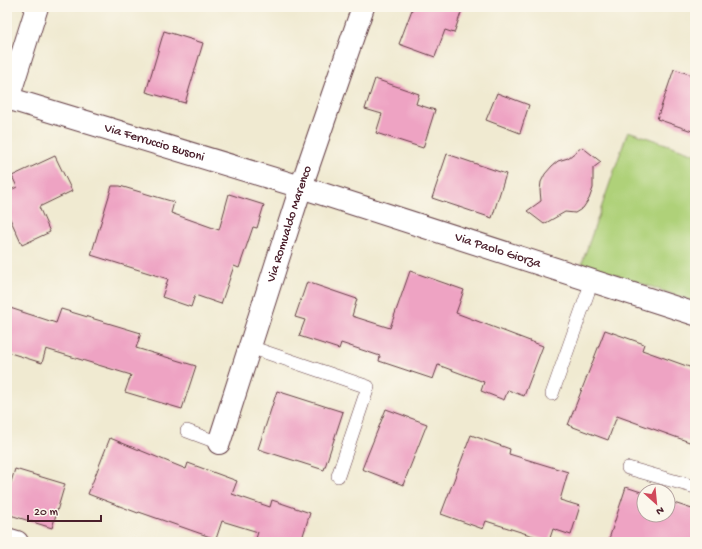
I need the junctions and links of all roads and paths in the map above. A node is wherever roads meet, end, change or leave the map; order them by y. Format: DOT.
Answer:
graph roads {
  1 [pos="37,7"];
  2 [pos="363,7"];
  3 [pos="8,99"];
  4 [pos="301,187"];
  5 [pos="592,281"];
  6 [pos="695,314"];
  7 [pos="250,347"];
  8 [pos="552,394"];
  9 [pos="187,431"];
  10 [pos="219,443"];
  11 [pos="628,468"];
  12 [pos="338,476"];
  13 [pos="695,487"];
  14 [pos="7,539"];
  15 [pos="17,542"];
  1 -- 3 [label="street"];
  2 -- 4 [label="street, Via Romualdo Marenco"];
  3 -- 4 [label="street, Via Ferruccio Busoni"];
  4 -- 5 [label="street, Via Paolo Giorza"];
  4 -- 7 [label="street, Via Romualdo Marenco"];
  5 -- 6 [label="street, Via Paolo Giorza"];
  5 -- 8 [label="lane"];
  7 -- 10 [label="street, Via Romualdo Marenco"];
  7 -- 12 [label="lane"];
  9 -- 10 [label="lane"];
  11 -- 13 [label="lane"];
  14 -- 15 [label="street"];
}
